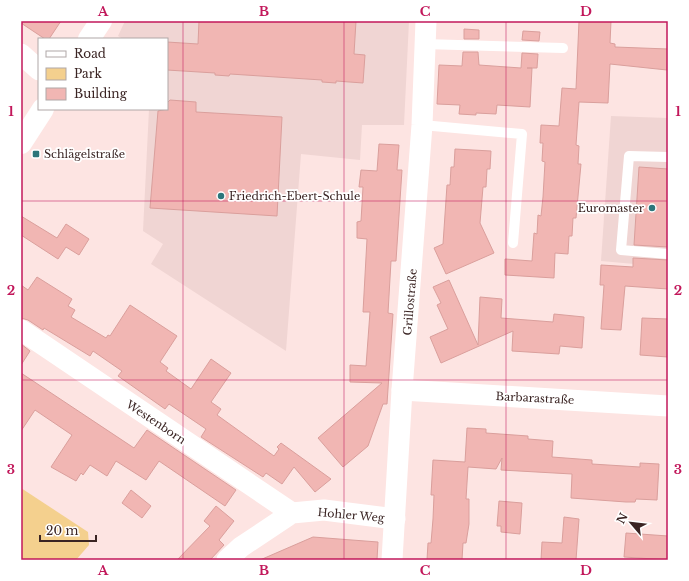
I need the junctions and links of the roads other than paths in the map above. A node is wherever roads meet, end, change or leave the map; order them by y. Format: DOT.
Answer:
graph roads {
  1 [pos="101,21"];
  2 [pos="426,21"];
  3 [pos="90,38"];
  4 [pos="424,44"];
  5 [pos="563,48"];
  6 [pos="21,54"];
  7 [pos="38,69"];
  8 [pos="42,110"];
  9 [pos="422,125"];
  10 [pos="21,143"];
  11 [pos="668,157"];
  12 [pos="514,243"];
  13 [pos="668,254"];
  14 [pos="21,330"];
  15 [pos="402,390"];
  16 [pos="668,406"];
  17 [pos="292,513"];
  18 [pos="395,519"];
  19 [pos="227,560"];
  20 [pos="392,560"];
  1 -- 3 [label="street"];
  2 -- 4 [label="street, Grillostraße"];
  4 -- 5 [label="lane"];
  4 -- 9 [label="street, Grillostraße"];
  6 -- 7 [label="street"];
  8 -- 10 [label="street"];
  9 -- 12 [label="lane"];
  9 -- 15 [label="street, Grillostraße"];
  11 -- 13 [label="lane"];
  14 -- 17 [label="street, Westenborn"];
  15 -- 16 [label="street, Barbarastraße"];
  15 -- 18 [label="street, Grillostraße"];
  17 -- 18 [label="street, Hohler Weg"];
  17 -- 19 [label="street, Hohler Weg"];
  18 -- 20 [label="street, Grillostraße"];
}
